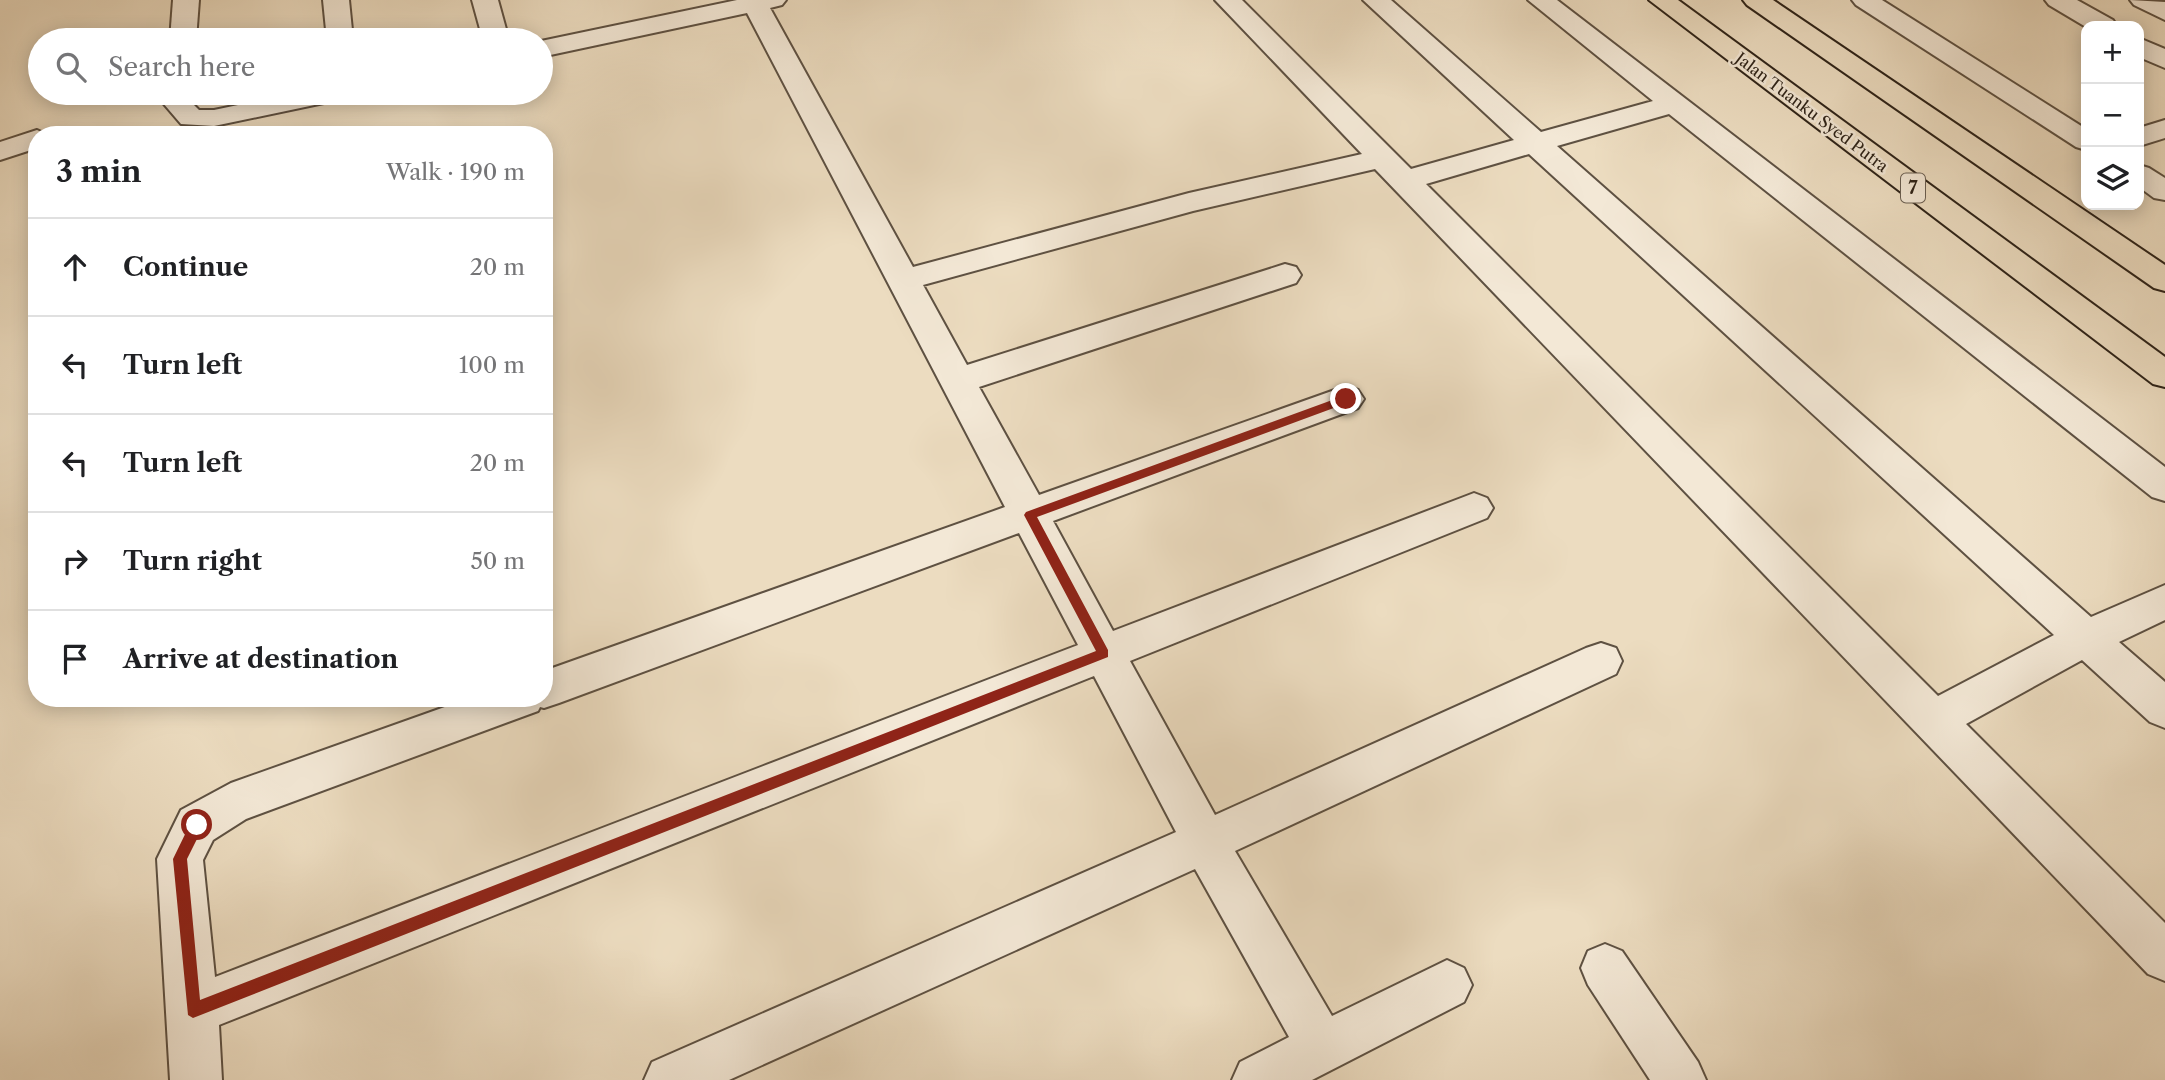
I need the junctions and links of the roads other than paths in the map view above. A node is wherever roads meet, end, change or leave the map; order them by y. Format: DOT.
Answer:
graph roads {
  1 [pos="186,0"];
  2 [pos="336,0"];
  3 [pos="485,0"];
  4 [pos="1228,0"];
  5 [pos="1376,0"];
  6 [pos="1541,0"];
  7 [pos="1662,0"];
  8 [pos="1756,0"];
  9 [pos="1865,0"];
  10 [pos="2057,0"];
  11 [pos="2143,0"];
  12 [pos="764,2"];
  13 [pos="2165,12"];
  14 [pos="2095,21"];
  15 [pos="184,28"];
  16 [pos="340,28"];
  17 [pos="493,28"];
  18 [pos="553,45"];
  19 [pos="2144,49"];
  20 [pos="2165,60"];
  21 [pos="1674,104"];
  22 [pos="179,105"];
  23 [pos="276,105"];
  24 [pos="2165,129"];
  25 [pos="2144,135"];
  26 [pos="2081,138"];
  27 [pos="28,142"];
  28 [pos="1533,143"];
  29 [pos="0,151"];
  30 [pos="1394,169"];
  31 [pos="2144,177"];
  32 [pos="2165,191"];
  33 [pos="1285,275"];
  34 [pos="904,280"];
  35 [pos="2165,280"];
  36 [pos="2165,375"];
  37 [pos="958,381"];
  38 [pos="1346,399"];
  39 [pos="2165,487"];
  40 [pos="1474,508"];
  41 [pos="1030,515"];
  42 [pos="2165,602"];
  43 [pos="2088,638"];
  44 [pos="1103,653"];
  45 [pos="1601,661"];
  46 [pos="553,688"];
  47 [pos="498,707"];
  48 [pos="2165,709"];
  49 [pos="1933,720"];
  50 [pos="1205,842"];
  51 [pos="2165,957"];
  52 [pos="1605,968"];
  53 [pos="1447,985"];
  54 [pos="193,1010"];
  55 [pos="1322,1047"];
  56 [pos="196,1080"];
  57 [pos="670,1080"];
  58 [pos="1258,1080"];
  59 [pos="1680,1080"];
  1 -- 15 [label="street"];
  2 -- 16 [label="street"];
  3 -- 17 [label="street"];
  4 -- 30 [label="street"];
  5 -- 28 [label="street"];
  6 -- 21 [label="street"];
  7 -- 36 [label="main road, Jalan Tuanku Syed Putra / 7"];
  8 -- 35 [label="main road"];
  9 -- 26 [label="street"];
  10 -- 14 [label="street"];
  11 -- 13 [label="street"];
  12 -- 18 [label="street"];
  12 -- 34 [label="street"];
  19 -- 20 [label="street"];
  21 -- 28 [label="street"];
  21 -- 39 [label="street"];
  22 -- 23 [label="street"];
  24 -- 25 [label="street"];
  27 -- 29 [label="street"];
  28 -- 30 [label="street"];
  28 -- 43 [label="street"];
  30 -- 34 [label="street"];
  30 -- 49 [label="street"];
  31 -- 32 [label="street"];
  33 -- 37 [label="street"];
  34 -- 37 [label="street"];
  37 -- 41 [label="street"];
  38 -- 41 [label="street"];
  40 -- 44 [label="street"];
  41 -- 44 [label="street"];
  41 -- 46 [label="street"];
  42 -- 43 [label="street"];
  43 -- 48 [label="street"];
  43 -- 49 [label="street"];
  44 -- 50 [label="street"];
  44 -- 54 [label="street"];
  45 -- 50 [label="street"];
  47 -- 54 [label="street"];
  49 -- 51 [label="street"];
  50 -- 55 [label="street"];
  50 -- 57 [label="street"];
  52 -- 59 [label="street"];
  53 -- 55 [label="street"];
  54 -- 56 [label="street"];
  55 -- 58 [label="street"];
}
